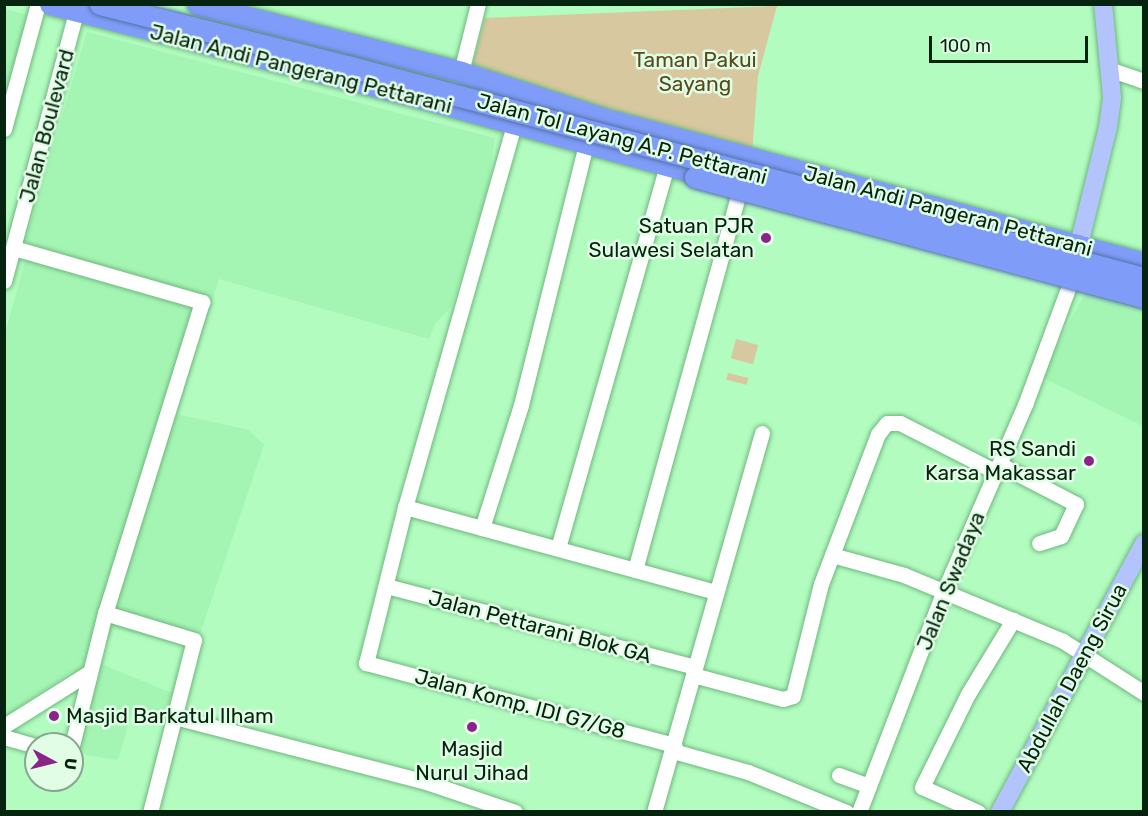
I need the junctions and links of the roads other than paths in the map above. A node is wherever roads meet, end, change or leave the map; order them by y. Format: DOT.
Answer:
graph roads {
  1 [pos="38,4"];
  2 [pos="50,4"];
  3 [pos="100,4"];
  4 [pos="134,4"];
  5 [pos="478,4"];
  6 [pos="1103,4"];
  7 [pos="209,6"];
  8 [pos="77,8"];
  9 [pos="426,63"];
  10 [pos="1108,69"];
  11 [pos="461,72"];
  12 [pos="1143,81"];
  13 [pos="496,83"];
  14 [pos="421,98"];
  15 [pos="489,118"];
  16 [pos="514,125"];
  17 [pos="4,129"];
  18 [pos="586,144"];
  19 [pos="623,155"];
  20 [pos="665,172"];
  21 [pos="739,193"];
  22 [pos="1079,245"];
  23 [pos="14,248"];
  24 [pos="1143,263"];
  25 [pos="1143,270"];
  26 [pos="1063,277"];
  27 [pos="1143,278"];
  28 [pos="4,281"];
  29 [pos="1143,297"];
  30 [pos="762,433"];
  31 [pos="998,468"];
  32 [pos="405,507"];
  33 [pos="482,528"];
  34 [pos="1039,543"];
  35 [pos="1143,543"];
  36 [pos="558,548"];
  37 [pos="832,555"];
  38 [pos="635,570"];
  39 [pos="386,586"];
  40 [pos="944,591"];
  41 [pos="716,592"];
  42 [pos="105,613"];
  43 [pos="1012,620"];
  44 [pos="1087,653"];
  45 [pos="693,671"];
  46 [pos="88,673"];
  47 [pos="1143,693"];
  48 [pos="175,717"];
  49 [pos="4,726"];
  50 [pos="75,732"];
  51 [pos="4,737"];
  52 [pos="24,743"];
  53 [pos="674,748"];
  54 [pos="839,775"];
  55 [pos="869,786"];
  56 [pos="507,810"];
  57 [pos="150,812"];
  58 [pos="654,812"];
  59 [pos="846,812"];
  60 [pos="859,812"];
  61 [pos="978,812"];
  62 [pos="1000,812"];
  1 -- 17 [label="street, Jalan Boulevard"];
  2 -- 8 [label="highway, Jalan Andi Pangerang Pettarani"];
  3 -- 27 [label="highway, Jalan Tol Layang A.P. Pettarani, bridge"];
  4 -- 25 [label="highway, Jalan Tol Layang A.P. Pettarani"];
  5 -- 11 [label="street"];
  6 -- 10 [label="main road"];
  7 -- 9 [label="highway, Jalan Andi Pangeran Pettarani"];
  8 -- 14 [label="highway, Jalan Andi Pangerang Pettarani"];
  8 -- 23 [label="street, Jalan Boulevard"];
  9 -- 11 [label="highway, Jalan Andi Pangeran Pettarani"];
  9 -- 14 [label="highway"];
  10 -- 12 [label="street"];
  10 -- 22 [label="main road"];
  11 -- 13 [label="highway, Jalan Andi Pangeran Pettarani"];
  13 -- 15 [label="highway"];
  13 -- 22 [label="highway, Jalan Andi Pangeran Pettarani"];
  14 -- 15 [label="highway, Jalan Andi Pangerang Pettarani"];
  15 -- 16 [label="highway, Jalan Andi Pangerang Pettarani"];
  16 -- 18 [label="highway, Jalan Andi Pangerang Pettarani"];
  16 -- 32 [label="street"];
  18 -- 19 [label="highway, Jalan Andi Pangerang Pettarani"];
  18 -- 33 [label="street"];
  19 -- 20 [label="main road, Jalan Andi Pangeran Pettarani"];
  19 -- 26 [label="highway, Jalan Andi Pangerang Pettarani"];
  19 -- 29 [label="highway, bridge"];
  20 -- 21 [label="main road, Jalan Andi Pangeran Pettarani"];
  20 -- 36 [label="street"];
  21 -- 26 [label="main road, Jalan Andi Pangeran Pettarani"];
  21 -- 38 [label="street"];
  22 -- 24 [label="highway, Jalan Andi Pangeran Pettarani"];
  23 -- 28 [label="street, Jalan Boulevard"];
  23 -- 42 [label="street"];
  26 -- 29 [label="highway, Jalan Andi Pangeran Pettarani"];
  26 -- 31 [label="street, Jalan Swadaya"];
  30 -- 41 [label="street"];
  31 -- 34 [label="street"];
  31 -- 37 [label="street"];
  31 -- 40 [label="street, Jalan Swadaya"];
  32 -- 33 [label="street"];
  32 -- 39 [label="street"];
  33 -- 36 [label="street"];
  35 -- 44 [label="main road, Abdullah Daeng Sirua"];
  36 -- 38 [label="street"];
  37 -- 40 [label="street"];
  37 -- 45 [label="street, Jalan Pettarani Blok GA"];
  38 -- 41 [label="street"];
  39 -- 45 [label="street, Jalan Pettarani Blok GA"];
  39 -- 53 [label="street, Jalan Komp. IDI G7/G8"];
  40 -- 43 [label="street"];
  40 -- 55 [label="street, Jalan Swadaya"];
  41 -- 45 [label="street"];
  42 -- 46 [label="street"];
  42 -- 48 [label="street"];
  43 -- 44 [label="street"];
  43 -- 61 [label="street"];
  44 -- 47 [label="street"];
  44 -- 62 [label="main road, Abdullah Daeng Sirua"];
  45 -- 53 [label="street"];
  46 -- 49 [label="street"];
  46 -- 50 [label="street"];
  48 -- 56 [label="street"];
  48 -- 57 [label="street"];
  51 -- 52 [label="street"];
  53 -- 58 [label="street"];
  53 -- 59 [label="street, Jalan Komp. IDI G7/G8"];
  54 -- 55 [label="street"];
  55 -- 60 [label="street, Jalan Swadaya"];
}
